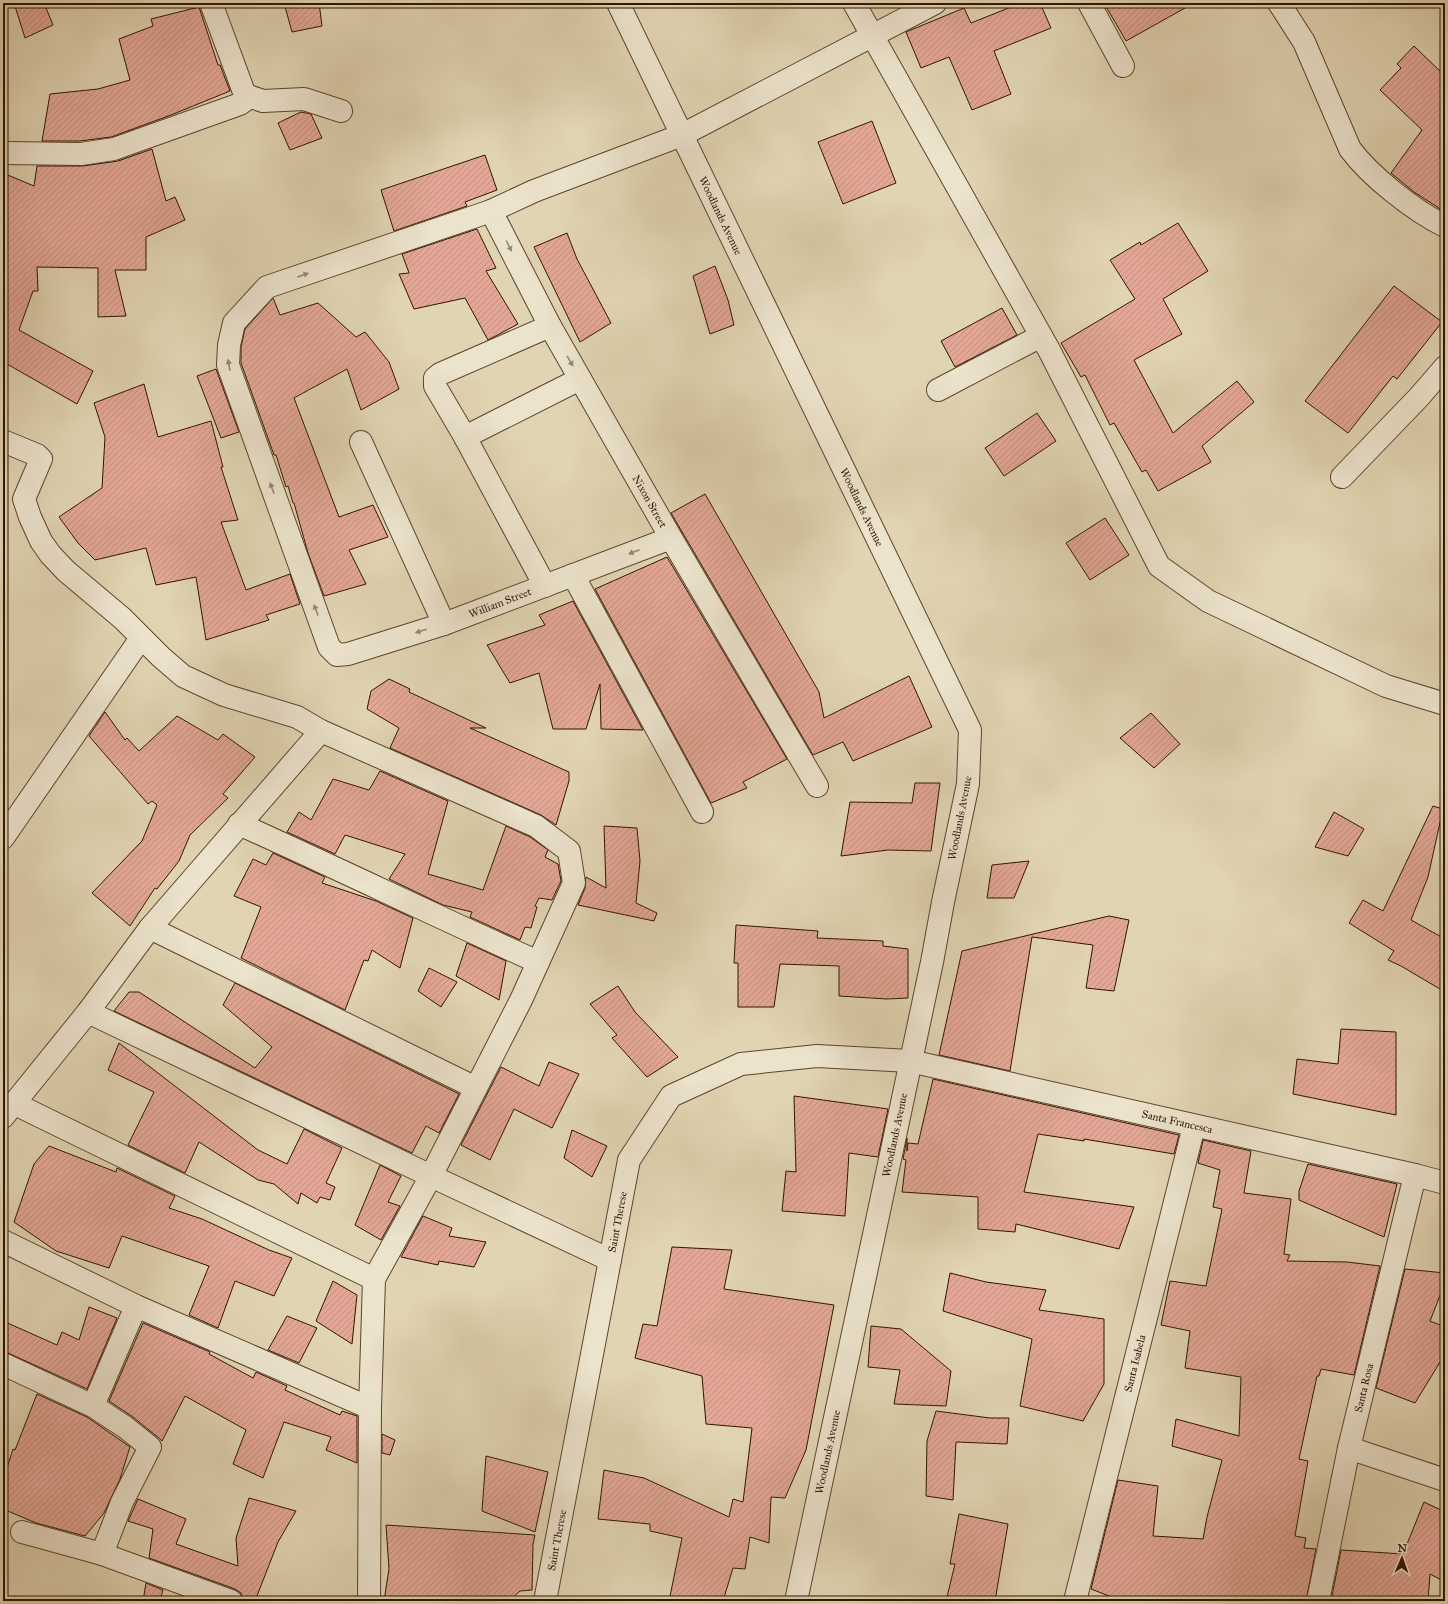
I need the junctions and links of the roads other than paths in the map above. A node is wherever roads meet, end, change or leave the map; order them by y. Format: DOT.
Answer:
graph roads {
  1 [pos="211,3"];
  2 [pos="618,3"];
  3 [pos="854,3"];
  4 [pos="935,3"];
  5 [pos="1089,3"];
  6 [pos="1279,3"];
  7 [pos="872,36"];
  8 [pos="1123,66"];
  9 [pos="244,95"];
  10 [pos="341,111"];
  11 [pos="682,135"];
  12 [pos="3,153"];
  13 [pos="492,211"];
  14 [pos="1445,226"];
  15 [pos="550,326"];
  16 [pos="1041,336"];
  17 [pos="1445,367"];
  18 [pos="580,379"];
  19 [pos="938,390"];
  20 [pos="465,437"];
  21 [pos="3,441"];
  22 [pos="360,442"];
  23 [pos="1342,477"];
  24 [pos="671,538"];
  25 [pos="573,575"];
  26 [pos="545,586"];
  27 [pos="444,624"];
  28 [pos="141,638"];
  29 [pos="1445,704"];
  30 [pos="321,731"];
  31 [pos="817,786"];
  32 [pos="702,812"];
  33 [pos="239,824"];
  34 [pos="3,838"];
  35 [pos="150,928"];
  36 [pos="538,962"];
  37 [pos="88,1012"];
  38 [pos="910,1061"];
  39 [pos="476,1088"];
  40 [pos="8,1110"];
  41 [pos="1194,1126"];
  42 [pos="1416,1175"];
  43 [pos="431,1176"];
  44 [pos="1445,1183"];
  45 [pos="3,1241"];
  46 [pos="610,1260"];
  47 [pos="374,1279"];
  48 [pos="136,1306"];
  49 [pos="3,1364"];
  50 [pos="94,1406"];
  51 [pos="370,1408"];
  52 [pos="1349,1448"];
  53 [pos="1445,1480"];
  54 [pos="22,1532"];
  55 [pos="102,1554"];
  56 [pos="231,1601"];
  57 [pos="369,1601"];
  58 [pos="545,1601"];
  59 [pos="796,1601"];
  60 [pos="1075,1601"];
  61 [pos="1318,1601"];
  1 -- 9 [label="street"];
  2 -- 11 [label="street, Woodlands Avenue"];
  3 -- 7 [label="street"];
  4 -- 7 [label="street"];
  5 -- 8 [label="street"];
  6 -- 14 [label="street"];
  7 -- 11 [label="street"];
  7 -- 16 [label="street"];
  9 -- 10 [label="street"];
  9 -- 12 [label="street"];
  11 -- 13 [label="street"];
  11 -- 38 [label="street, Woodlands Avenue"];
  13 -- 15 [label="street, Nixon Street, one-way"];
  27 -- 13 [label="street, William Street, one-way"];
  15 -- 18 [label="street, Nixon Street, one-way"];
  15 -- 20 [label="street"];
  16 -- 19 [label="street"];
  16 -- 29 [label="street"];
  17 -- 23 [label="street"];
  18 -- 20 [label="street"];
  18 -- 24 [label="street, Nixon Street"];
  20 -- 26 [label="street"];
  21 -- 28 [label="street"];
  22 -- 27 [label="street"];
  24 -- 25 [label="street, William Street, one-way"];
  24 -- 31 [label="street, Nixon Street"];
  25 -- 26 [label="street, William Street"];
  25 -- 32 [label="street"];
  26 -- 27 [label="street, William Street"];
  28 -- 30 [label="street"];
  28 -- 34 [label="street"];
  30 -- 33 [label="street"];
  30 -- 36 [label="street"];
  33 -- 35 [label="street"];
  33 -- 36 [label="street"];
  35 -- 37 [label="street"];
  35 -- 39 [label="street"];
  36 -- 39 [label="street"];
  37 -- 40 [label="street"];
  37 -- 43 [label="street"];
  38 -- 41 [label="street, Santa Francesca"];
  38 -- 46 [label="street, Saint Therese"];
  38 -- 59 [label="street, Woodlands Avenue"];
  39 -- 43 [label="street"];
  40 -- 47 [label="street"];
  41 -- 42 [label="street, Santa Francesca"];
  41 -- 60 [label="street, Santa Isabela"];
  42 -- 44 [label="street, Santa Francesca"];
  42 -- 52 [label="street, Santa Rosa"];
  43 -- 46 [label="street"];
  43 -- 47 [label="street"];
  45 -- 48 [label="street"];
  46 -- 58 [label="street, Saint Therese"];
  47 -- 51 [label="street"];
  48 -- 50 [label="street"];
  48 -- 51 [label="street"];
  49 -- 50 [label="street"];
  50 -- 55 [label="street"];
  51 -- 57 [label="street"];
  52 -- 53 [label="street"];
  52 -- 61 [label="street, Santa Rosa"];
  54 -- 55 [label="street"];
  55 -- 56 [label="street"];
}
